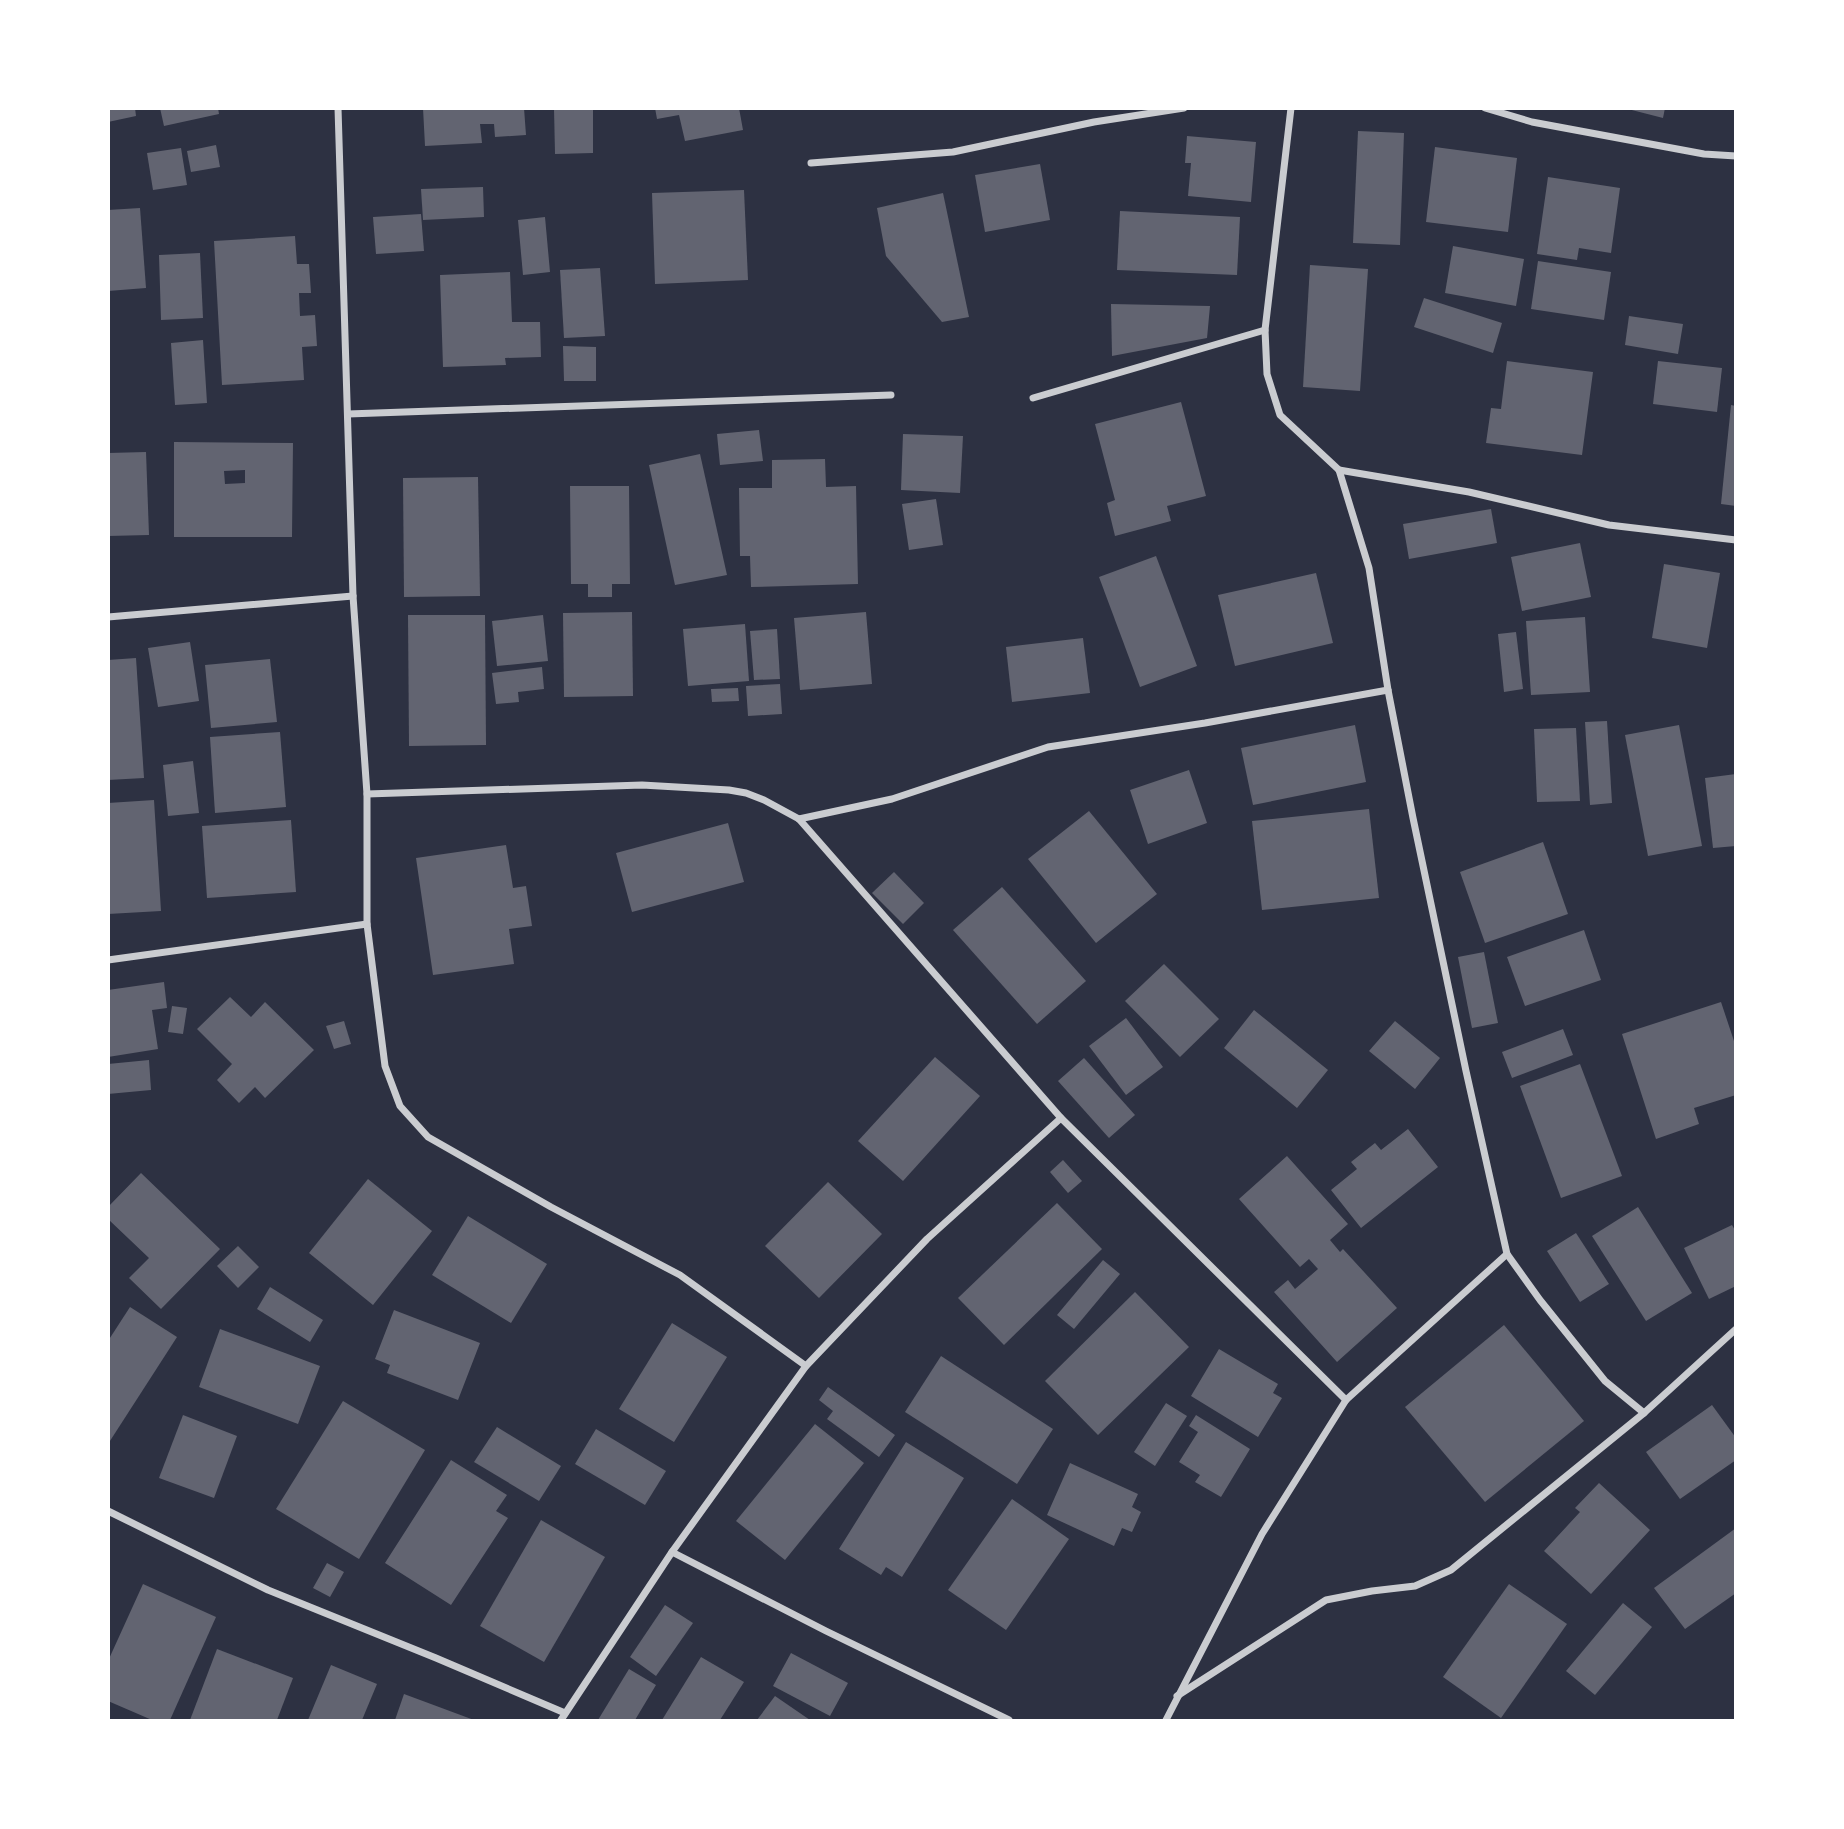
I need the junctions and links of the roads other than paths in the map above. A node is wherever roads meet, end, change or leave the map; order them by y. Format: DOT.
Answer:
graph roads {
  1 [pos="338,108"];
  2 [pos="1184,108"];
  3 [pos="1291,108"];
  4 [pos="1485,108"];
  5 [pos="1735,156"];
  6 [pos="811,163"];
  7 [pos="1265,330"];
  8 [pos="891,395"];
  9 [pos="1033,398"];
  10 [pos="348,414"];
  11 [pos="1339,470"];
  12 [pos="1735,540"];
  13 [pos="354,596"];
  14 [pos="108,617"];
  15 [pos="1388,690"];
  16 [pos="367,794"];
  17 [pos="799,819"];
  18 [pos="367,924"];
  19 [pos="108,960"];
  20 [pos="1061,1118"];
  21 [pos="1507,1254"];
  22 [pos="1735,1329"];
  23 [pos="806,1366"];
  24 [pos="1346,1400"];
  25 [pos="1644,1413"];
  26 [pos="108,1511"];
  27 [pos="672,1552"];
  28 [pos="1177,1696"];
  29 [pos="563,1717"];
  30 [pos="1009,1720"];
  31 [pos="1166,1720"];
  1 -- 10 [label="street"];
  2 -- 6 [label="street"];
  3 -- 7 [label="street"];
  4 -- 5 [label="street"];
  7 -- 9 [label="street"];
  7 -- 11 [label="street"];
  8 -- 10 [label="street"];
  10 -- 13 [label="street"];
  11 -- 12 [label="street"];
  11 -- 15 [label="street"];
  13 -- 14 [label="street"];
  13 -- 16 [label="street"];
  15 -- 17 [label="street"];
  15 -- 21 [label="street"];
  16 -- 17 [label="street"];
  16 -- 18 [label="street"];
  17 -- 20 [label="street"];
  18 -- 19 [label="street"];
  18 -- 23 [label="street"];
  20 -- 23 [label="street"];
  20 -- 24 [label="street"];
  21 -- 24 [label="street"];
  21 -- 25 [label="street"];
  22 -- 25 [label="street"];
  23 -- 27 [label="street"];
  24 -- 28 [label="street"];
  25 -- 28 [label="street"];
  26 -- 29 [label="street"];
  27 -- 29 [label="street"];
  27 -- 30 [label="street"];
  28 -- 31 [label="street"];
}
